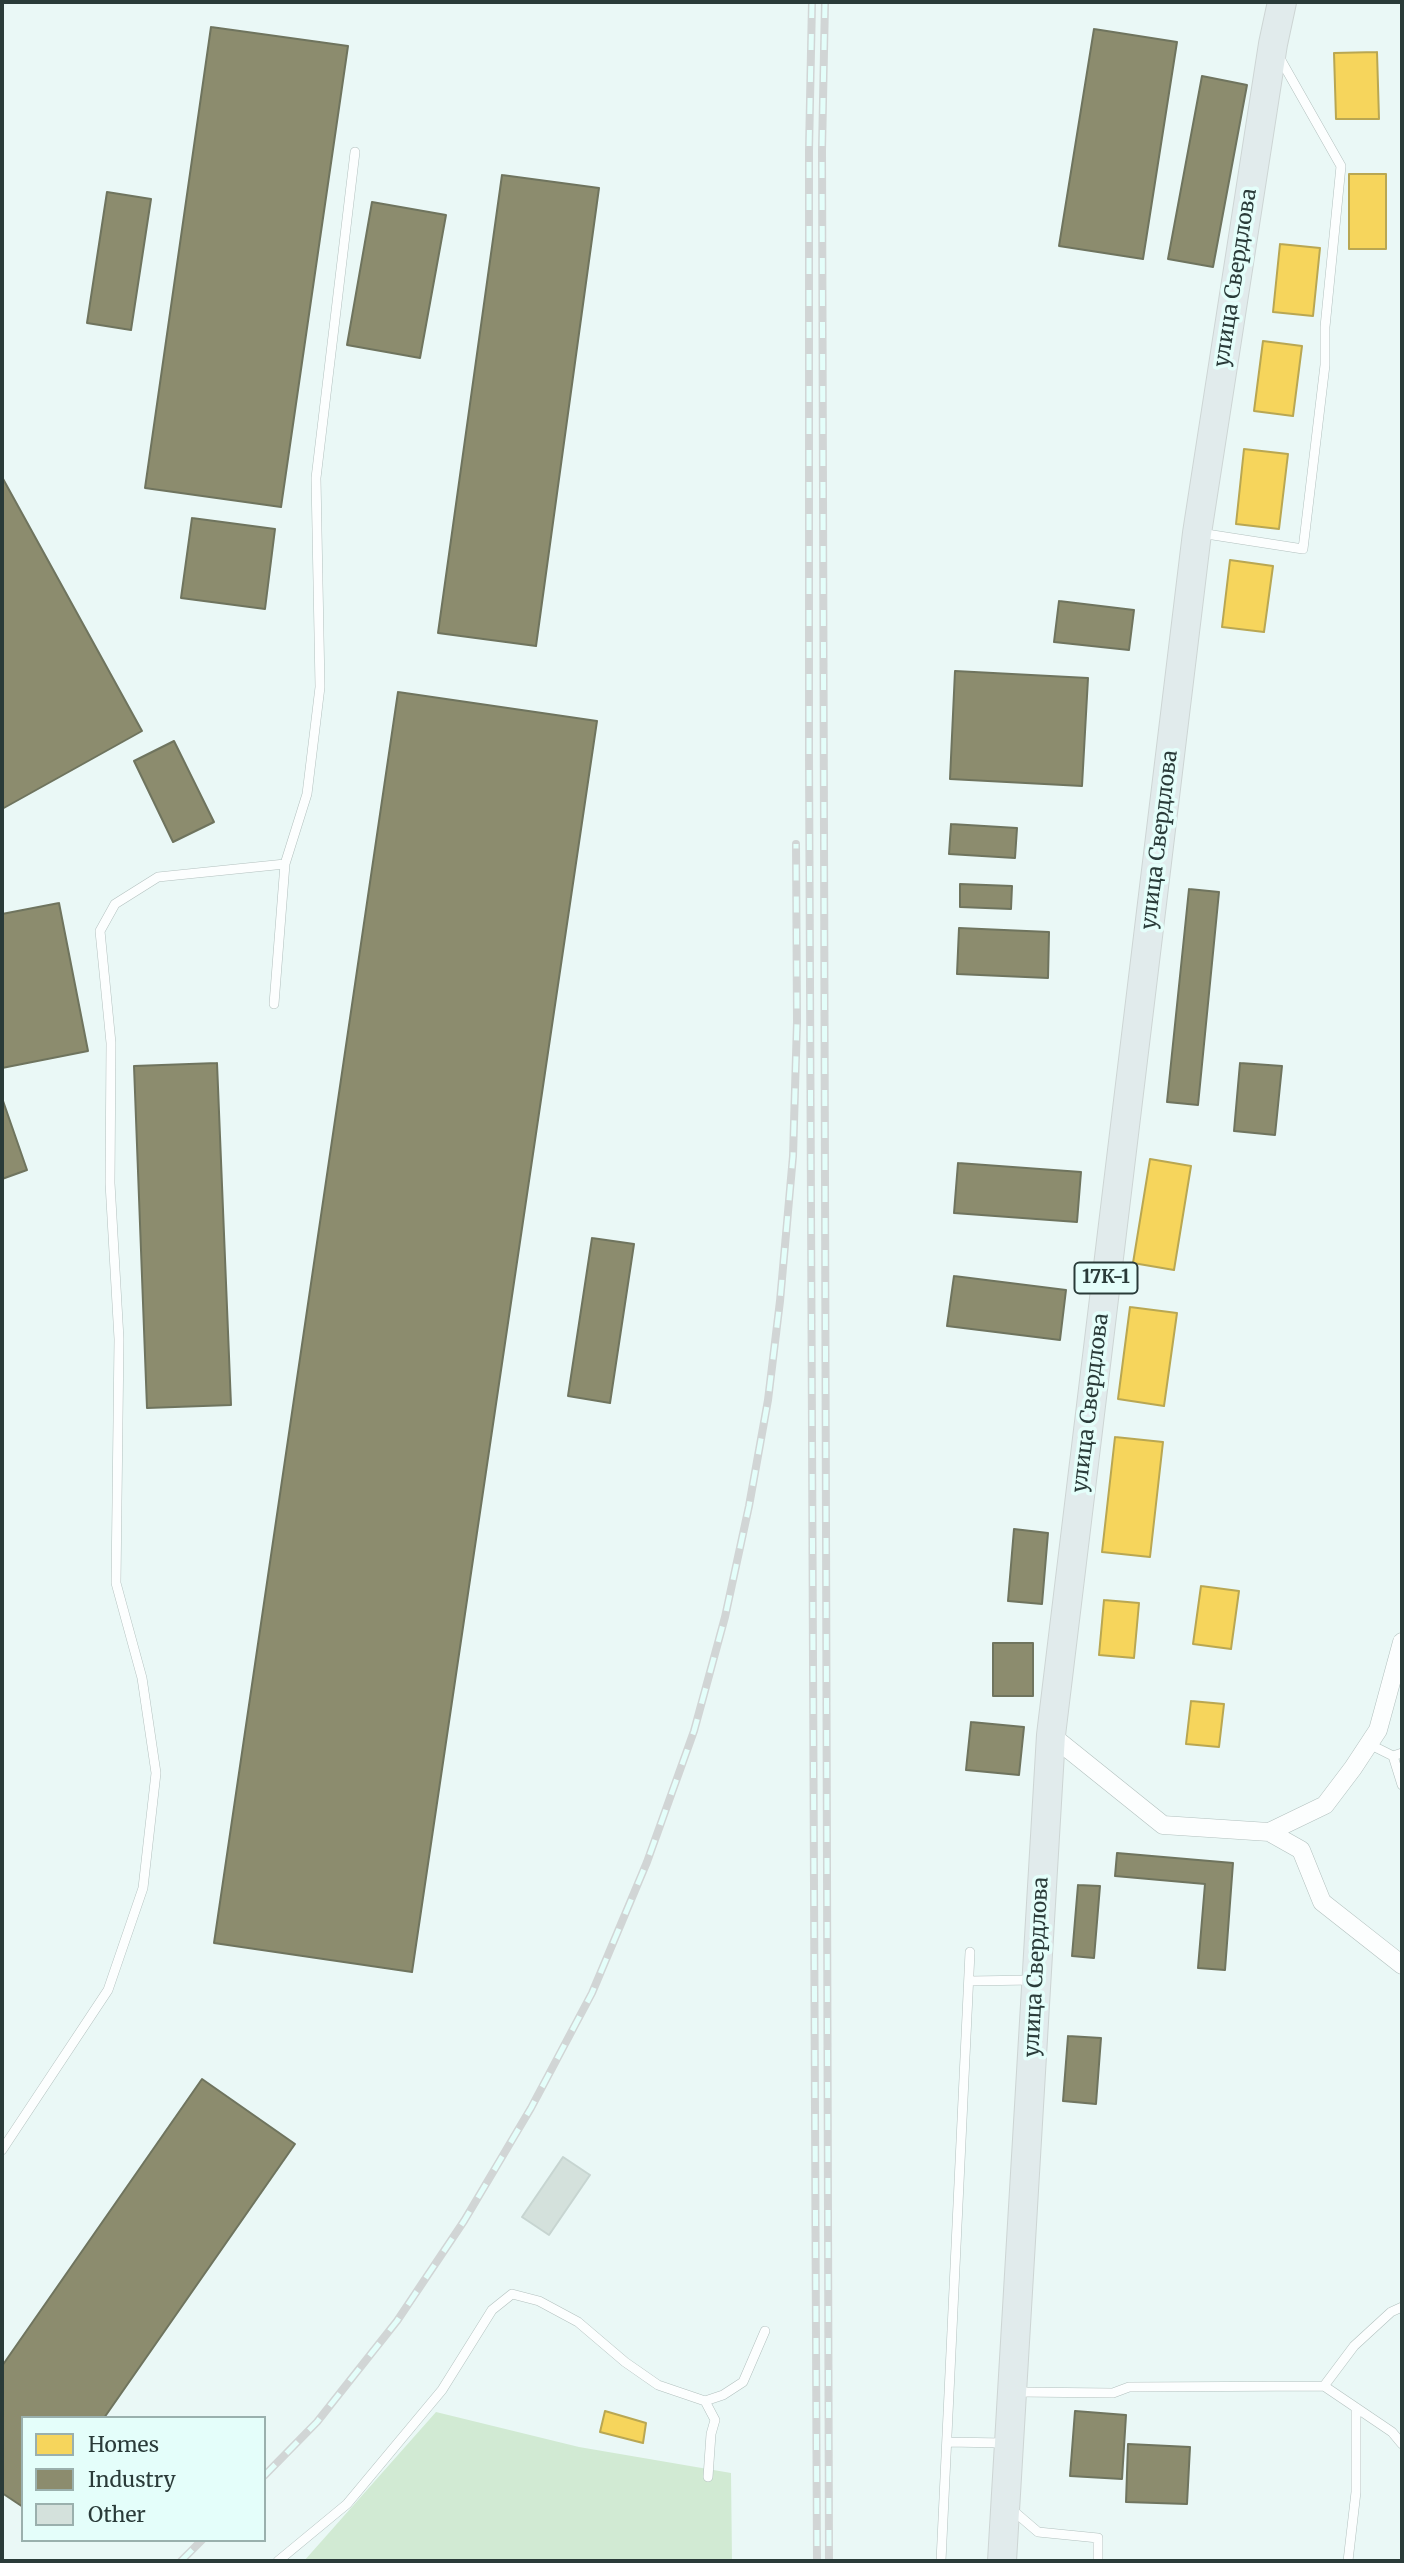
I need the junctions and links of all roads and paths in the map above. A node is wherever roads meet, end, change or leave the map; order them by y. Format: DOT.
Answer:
graph roads {
  1 [pos="1282,2"];
  2 [pos="1272,44"];
  3 [pos="355,152"];
  4 [pos="1197,533"];
  5 [pos="285,864"];
  6 [pos="274,1004"];
  7 [pos="1402,1642"];
  8 [pos="1051,1735"];
  9 [pos="1369,1744"];
  10 [pos="1398,1754"];
  11 [pos="1402,1785"];
  12 [pos="1269,1832"];
  13 [pos="970,1952"];
  14 [pos="1402,1965"];
  15 [pos="1036,1980"];
  16 [pos="969,1981"];
  17 [pos="2,2151"];
  18 [pos="1402,2307"];
  19 [pos="765,2331"];
  20 [pos="1324,2386"];
  21 [pos="1011,2392"];
  22 [pos="705,2401"];
  23 [pos="1356,2407"];
  24 [pos="947,2442"];
  25 [pos="1008,2443"];
  26 [pos="1402,2444"];
  27 [pos="708,2477"];
  28 [pos="1005,2503"];
  29 [pos="278,2561"];
  30 [pos="941,2561"];
  31 [pos="1002,2561"];
  32 [pos="1098,2561"];
  33 [pos="1348,2561"];
  1 -- 2 [label="main road, улица Свердлова / 17К-1"];
  2 -- 4 [label="main road, улица Свердлова / 17К-1"];
  2 -- 4 [label="lane"];
  3 -- 5 [label="lane"];
  4 -- 8 [label="main road, улица Свердлова / 17К-1"];
  5 -- 6 [label="lane"];
  5 -- 17 [label="lane"];
  7 -- 9 [label="street"];
  8 -- 12 [label="street"];
  8 -- 15 [label="main road, улица Свердлова / 17К-1"];
  9 -- 10 [label="lane"];
  9 -- 12 [label="street"];
  10 -- 11 [label="lane"];
  12 -- 14 [label="street"];
  13 -- 16 [label="lane"];
  15 -- 16 [label="lane"];
  15 -- 21 [label="main road, улица Свердлова / 17К-1"];
  16 -- 24 [label="lane"];
  18 -- 20 [label="lane"];
  19 -- 22 [label="lane"];
  20 -- 21 [label="lane"];
  20 -- 23 [label="lane"];
  21 -- 25 [label="main road, улица Свердлова / 17К-1"];
  22 -- 27 [label="lane"];
  22 -- 29 [label="lane"];
  23 -- 26 [label="lane"];
  23 -- 33 [label="lane"];
  24 -- 25 [label="lane"];
  24 -- 30 [label="lane"];
  25 -- 28 [label="main road, улица Свердлова / 17К-1"];
  28 -- 31 [label="main road, улица Свердлова / 17К-1"];
  28 -- 32 [label="lane"];
}
